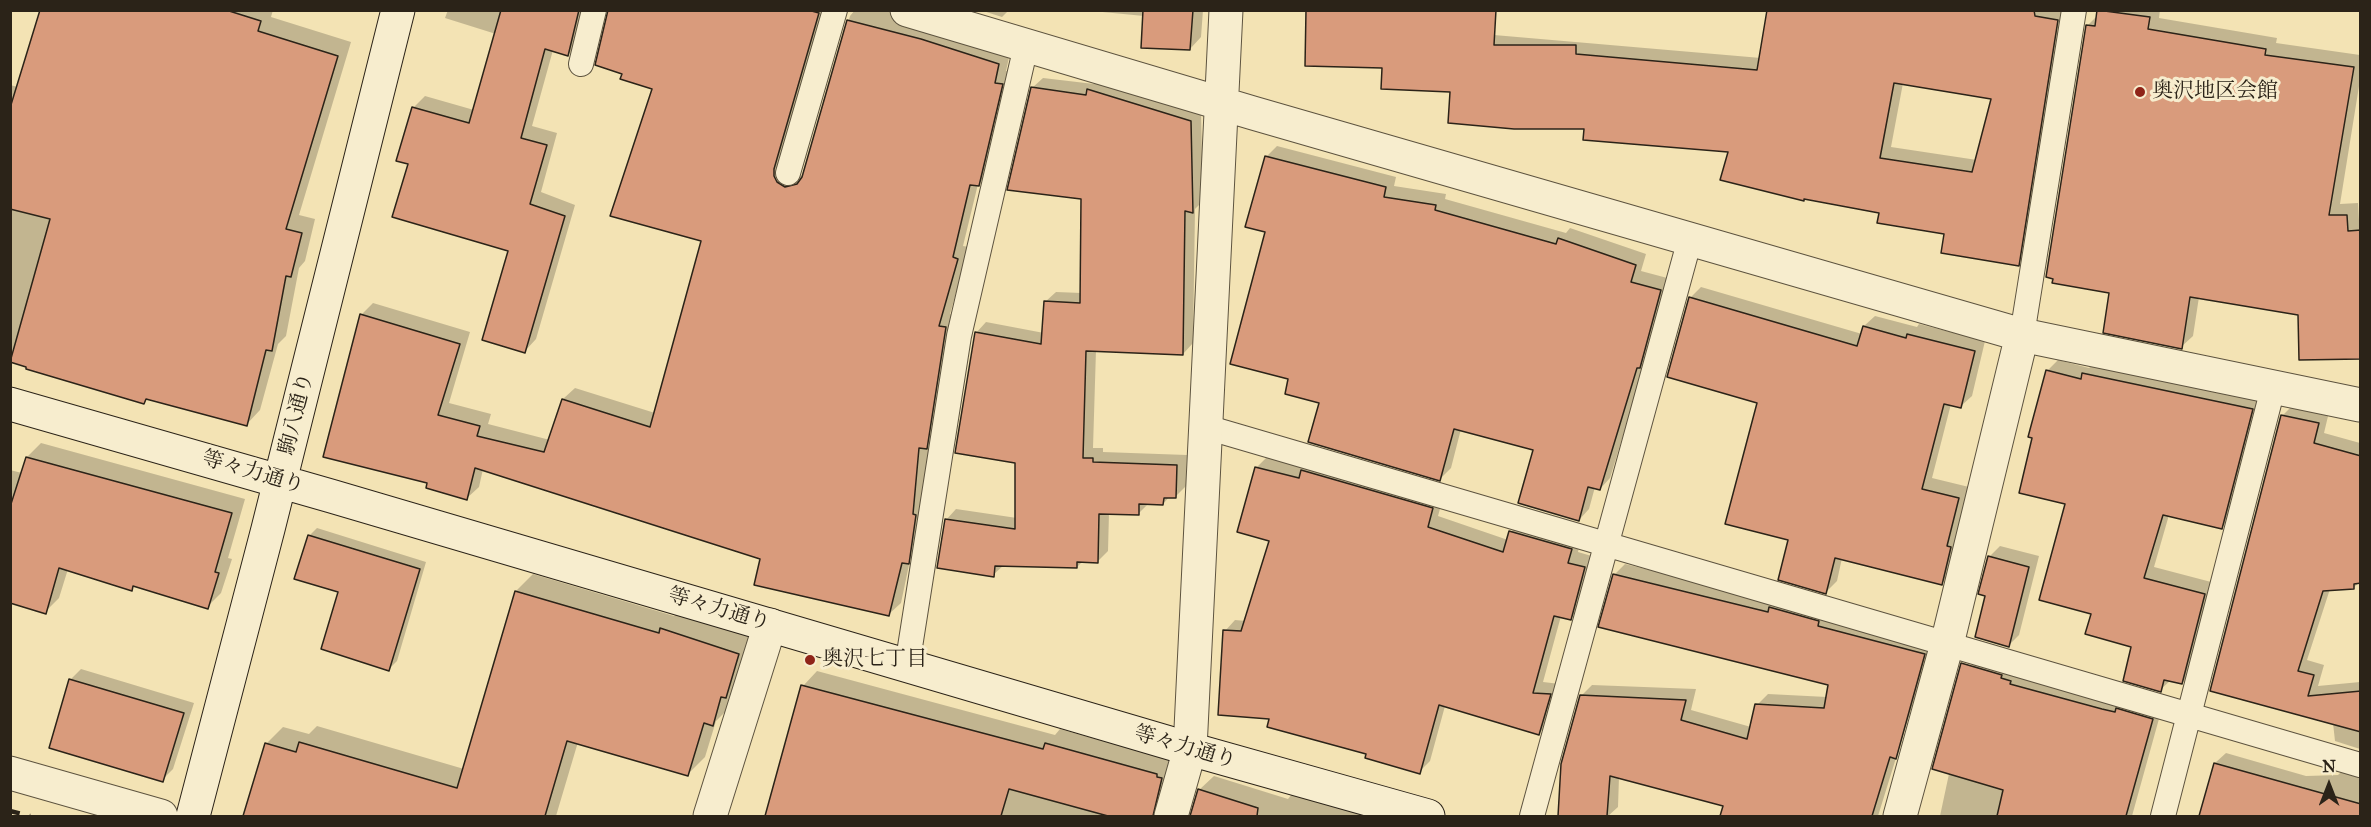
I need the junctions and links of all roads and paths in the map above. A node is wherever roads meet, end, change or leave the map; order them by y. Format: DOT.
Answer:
graph roads {
  1 [pos="398,10"];
  2 [pos="594,10"];
  3 [pos="836,10"];
  4 [pos="907,10"];
  5 [pos="1226,10"];
  6 [pos="2074,10"];
  7 [pos="1026,46"];
  8 [pos="581,64"];
  9 [pos="1222,104"];
  10 [pos="788,173"];
  11 [pos="1690,239"];
  12 [pos="2022,335"];
  13 [pos="2273,388"];
  14 [pos="10,404"];
  15 [pos="2361,405"];
  16 [pos="1206,427"];
  17 [pos="280,481"];
  18 [pos="1607,544"];
  19 [pos="770,625"];
  20 [pos="1947,644"];
  21 [pos="907,666"];
  22 [pos="2190,715"];
  23 [pos="1190,749"];
  24 [pos="2361,765"];
  25 [pos="10,773"];
  26 [pos="161,816"];
  27 [pos="193,816"];
  28 [pos="710,816"];
  29 [pos="1171,816"];
  30 [pos="1428,816"];
  31 [pos="1532,816"];
  32 [pos="1900,816"];
  33 [pos="2163,816"];
  1 -- 17 [label="street, 駒八通り"];
  2 -- 8 [label="lane"];
  3 -- 10 [label="lane"];
  4 -- 7 [label="street"];
  5 -- 9 [label="street"];
  6 -- 12 [label="lane"];
  7 -- 9 [label="street"];
  7 -- 21 [label="lane"];
  9 -- 11 [label="street"];
  9 -- 16 [label="street"];
  11 -- 12 [label="street"];
  11 -- 18 [label="lane"];
  12 -- 13 [label="street"];
  12 -- 20 [label="street"];
  13 -- 15 [label="street"];
  13 -- 22 [label="lane"];
  14 -- 17 [label="street, 等々力通り"];
  16 -- 18 [label="lane"];
  16 -- 23 [label="street"];
  17 -- 19 [label="street, 等々力通り"];
  17 -- 27 [label="street, 駒八通り"];
  18 -- 20 [label="lane"];
  18 -- 31 [label="lane"];
  19 -- 21 [label="street, 等々力通り"];
  19 -- 28 [label="street"];
  20 -- 22 [label="lane"];
  20 -- 32 [label="street"];
  21 -- 23 [label="street, 等々力通り"];
  22 -- 24 [label="lane"];
  22 -- 33 [label="lane"];
  23 -- 29 [label="street"];
  23 -- 30 [label="street, 等々力通り"];
  25 -- 26 [label="street"];
}
